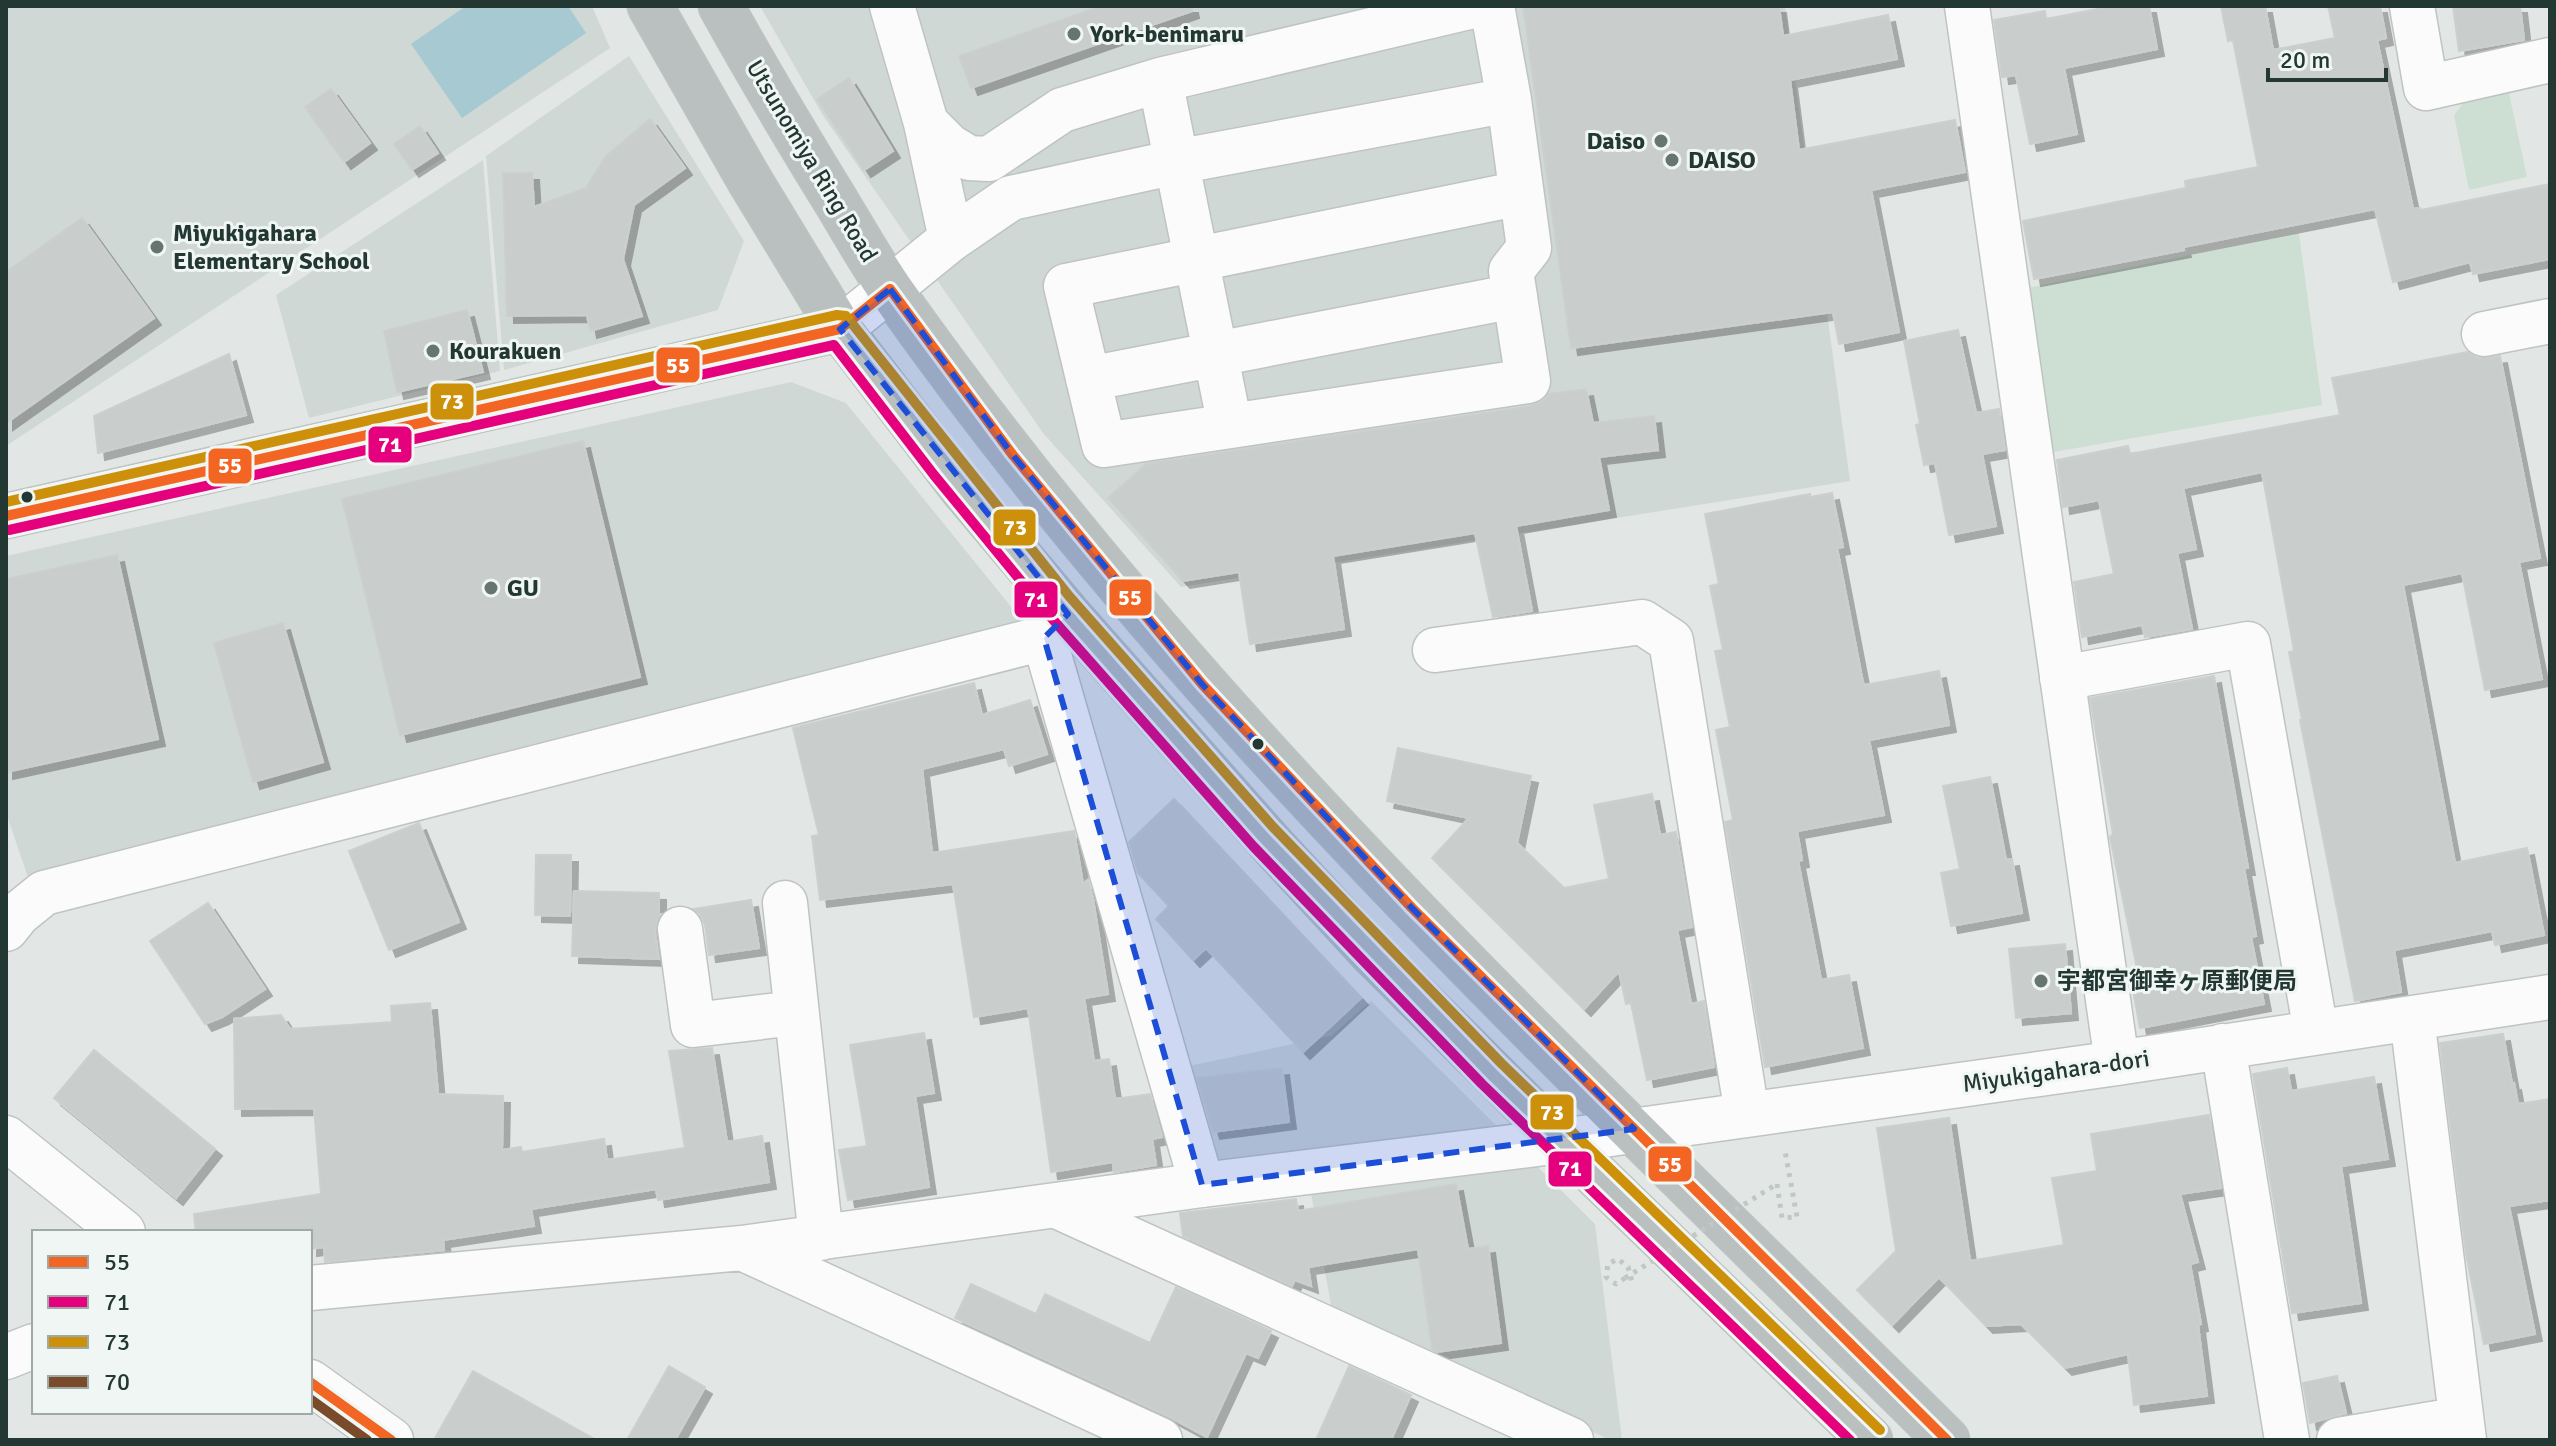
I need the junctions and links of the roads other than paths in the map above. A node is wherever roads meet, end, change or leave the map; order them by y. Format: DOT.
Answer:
graph roads {
  1 [pos="650,6"];
  2 [pos="721,6"];
  3 [pos="892,6"];
  4 [pos="1473,6"];
  5 [pos="1492,6"];
  6 [pos="1968,6"];
  7 [pos="2412,6"];
  8 [pos="2550,60"];
  9 [pos="1160,80"];
  10 [pos="1509,100"];
  11 [pos="926,123"];
  12 [pos="1176,162"];
  13 [pos="1521,193"];
  14 [pos="951,239"];
  15 [pos="1196,259"];
  16 [pos="890,289"];
  17 [pos="1515,296"];
  18 [pos="2550,321"];
  19 [pos="840,329"];
  20 [pos="2484,334"];
  21 [pos="1215,354"];
  22 [pos="1088,379"];
  23 [pos="1230,426"];
  24 [pos="6,516"];
  25 [pos="1056,626"];
  26 [pos="1435,650"];
  27 [pos="2062,678"];
  28 [pos="785,903"];
  29 [pos="6,929"];
  30 [pos="680,929"];
  31 [pos="2550,997"];
  32 [pos="796,1013"];
  33 [pos="2412,1018"];
  34 [pos="2316,1032"];
  35 [pos="2223,1046"];
  36 [pos="2117,1063"];
  37 [pos="1747,1114"];
  38 [pos="1634,1129"];
  39 [pos="6,1138"];
  40 [pos="1561,1141"];
  41 [pos="1202,1185"];
  42 [pos="1057,1206"];
  43 [pos="121,1230"];
  44 [pos="821,1238"];
  45 [pos="742,1248"];
  46 [pos="312,1288"];
  47 [pos="32,1347"];
  48 [pos="6,1357"];
  49 [pos="312,1383"];
  50 [pos="2462,1430"];
  51 [pos="391,1440"];
  52 [pos="1160,1440"];
  53 [pos="1571,1440"];
  54 [pos="1870,1440"];
  55 [pos="1947,1440"];
  56 [pos="2287,1440"];
  57 [pos="2339,1440"];
  1 -- 19 [label="highway"];
  2 -- 16 [label="highway, Utsunomiya Ring Road"];
  3 -- 11 [label="street"];
  4 -- 9 [label="street"];
  5 -- 10 [label="street"];
  6 -- 27 [label="street"];
  7 -- 8 [label="street"];
  9 -- 11 [label="street"];
  9 -- 12 [label="street"];
  10 -- 12 [label="street"];
  10 -- 13 [label="street"];
  11 -- 14 [label="street"];
  12 -- 14 [label="street"];
  12 -- 15 [label="street"];
  13 -- 15 [label="street"];
  13 -- 17 [label="street"];
  14 -- 16 [label="street"];
  15 -- 21 [label="street"];
  15 -- 22 [label="street"];
  16 -- 19 [label="street"];
  16 -- 38 [label="highway, Utsunomiya Ring Road"];
  17 -- 21 [label="street"];
  17 -- 23 [label="street"];
  18 -- 20 [label="street"];
  19 -- 24 [label="street"];
  19 -- 25 [label="highway"];
  21 -- 22 [label="street"];
  21 -- 23 [label="street"];
  22 -- 23 [label="street"];
  25 -- 29 [label="street"];
  25 -- 40 [label="highway"];
  25 -- 41 [label="street"];
  26 -- 37 [label="street"];
  27 -- 34 [label="street"];
  27 -- 36 [label="street"];
  28 -- 32 [label="street"];
  30 -- 32 [label="street"];
  31 -- 33 [label="street, Miyukigahara-dori"];
  32 -- 44 [label="street"];
  33 -- 34 [label="street, Miyukigahara-dori"];
  33 -- 50 [label="street"];
  34 -- 35 [label="street, Miyukigahara-dori"];
  35 -- 36 [label="street, Miyukigahara-dori"];
  35 -- 56 [label="street"];
  36 -- 37 [label="street, Miyukigahara-dori"];
  37 -- 38 [label="street, Miyukigahara-dori"];
  38 -- 40 [label="street, Miyukigahara-dori"];
  38 -- 55 [label="highway, Utsunomiya Ring Road"];
  39 -- 43 [label="street"];
  40 -- 41 [label="street, Miyukigahara-dori"];
  40 -- 54 [label="highway"];
  41 -- 42 [label="street, Miyukigahara-dori"];
  42 -- 44 [label="street, Miyukigahara-dori"];
  42 -- 53 [label="street"];
  44 -- 45 [label="street, Miyukigahara-dori"];
  45 -- 46 [label="street, Miyukigahara-dori"];
  45 -- 52 [label="street"];
  47 -- 48 [label="street"];
  49 -- 51 [label="street"];
  50 -- 57 [label="street"];
}
